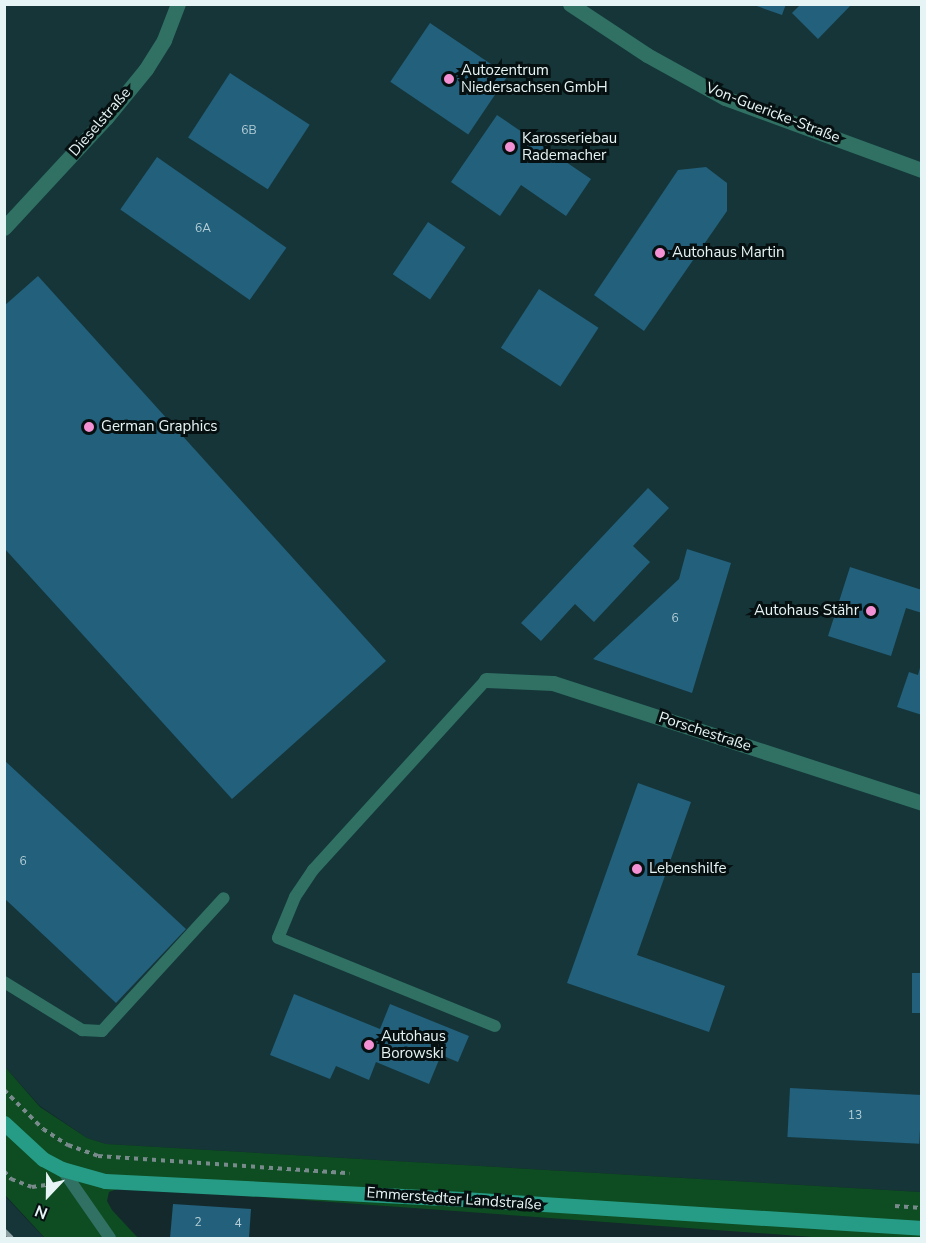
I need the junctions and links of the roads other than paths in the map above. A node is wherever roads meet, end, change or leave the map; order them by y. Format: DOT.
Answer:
graph roads {
  1 [pos="178,4"];
  2 [pos="570,4"];
  3 [pos="921,170"];
  4 [pos="4,228"];
  5 [pos="486,680"];
  6 [pos="921,803"];
  7 [pos="224,898"];
  8 [pos="4,982"];
  9 [pos="495,1026"];
  10 [pos="4,1123"];
  11 [pos="62,1169"];
  12 [pos="921,1228"];
  13 [pos="110,1239"];
  1 -- 4 [label="street, Dieselstraße"];
  2 -- 3 [label="street, Von-Guericke-Straße"];
  5 -- 6 [label="street, Porschestraße"];
  5 -- 9 [label="lane"];
  7 -- 8 [label="lane"];
  10 -- 11 [label="main road, Emmerstedter Landstraße"];
  11 -- 12 [label="main road, Emmerstedter Landstraße"];
  11 -- 13 [label="lane"];
}
